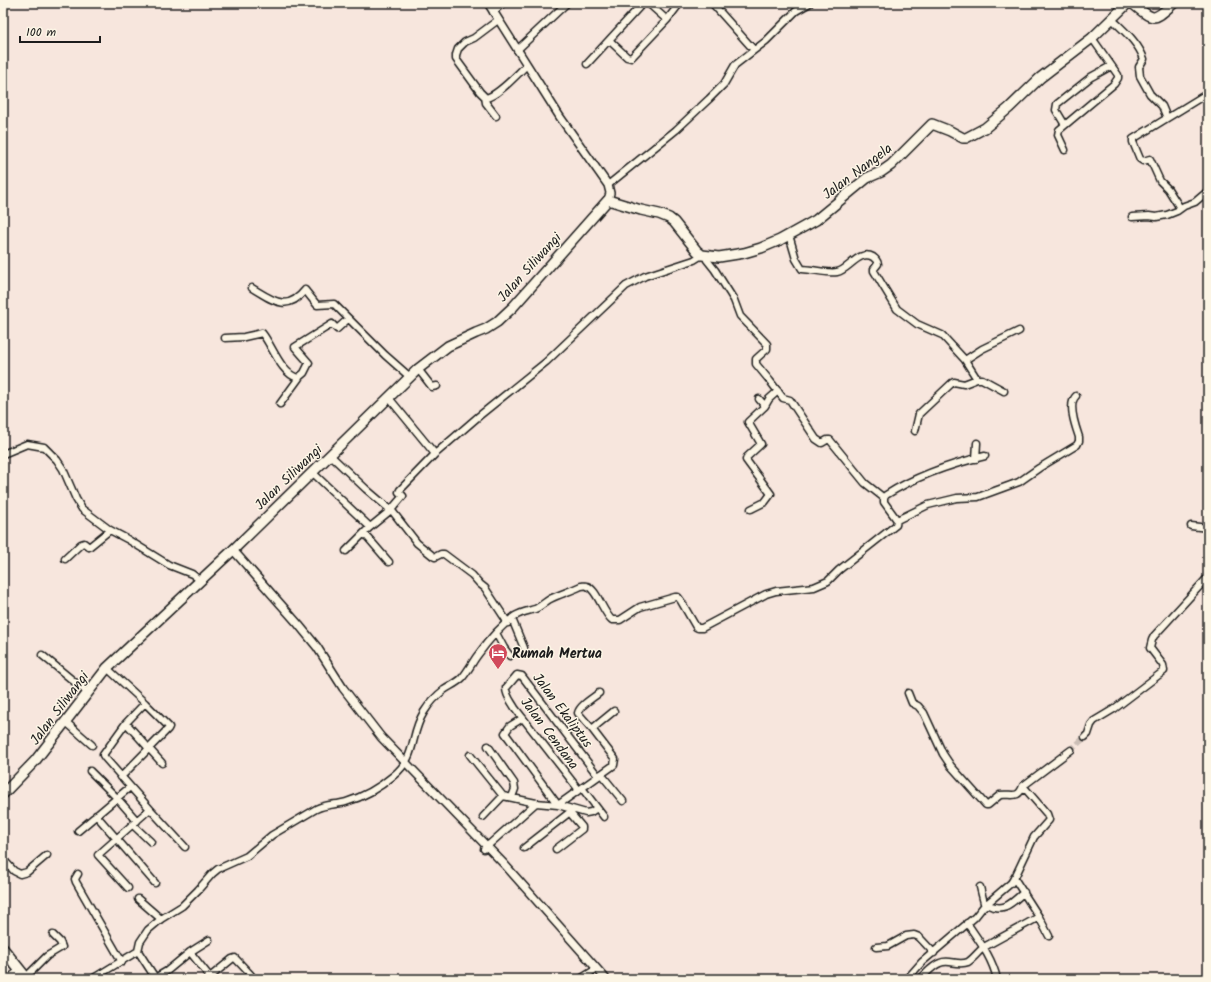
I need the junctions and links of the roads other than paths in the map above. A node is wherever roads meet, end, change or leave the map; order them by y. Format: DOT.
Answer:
graph roads {
  1 [pos="488,3"];
  2 [pos="503,3"];
  3 [pos="567,3"];
  4 [pos="642,3"];
  5 [pos="648,3"];
  6 [pos="680,3"];
  7 [pos="712,3"];
  8 [pos="810,3"];
  9 [pos="1133,3"];
  10 [pos="1174,3"];
  11 [pos="493,12"];
  12 [pos="1112,19"];
  13 [pos="498,20"];
  14 [pos="666,20"];
  15 [pos="1092,38"];
  16 [pos="609,40"];
  17 [pos="517,50"];
  18 [pos="754,50"];
  19 [pos="587,64"];
  20 [pos="527,65"];
  21 [pos="1111,66"];
  22 [pos="1208,93"];
  23 [pos="485,97"];
  24 [pos="496,116"];
  25 [pos="1166,118"];
  26 [pos="1065,125"];
  27 [pos="1065,150"];
  28 [pos="608,186"];
  29 [pos="1208,192"];
  30 [pos="608,200"];
  31 [pos="1180,208"];
  32 [pos="1132,217"];
  33 [pos="789,235"];
  34 [pos="704,255"];
  35 [pos="252,288"];
  36 [pos="348,319"];
  37 [pos="1019,331"];
  38 [pos="225,338"];
  39 [pos="965,360"];
  40 [pos="418,369"];
  41 [pos="299,378"];
  42 [pos="410,378"];
  43 [pos="977,379"];
  44 [pos="437,386"];
  45 [pos="778,391"];
  46 [pos="1004,391"];
  47 [pos="1076,396"];
  48 [pos="389,398"];
  49 [pos="759,399"];
  50 [pos="280,404"];
  51 [pos="765,406"];
  52 [pos="915,431"];
  53 [pos="977,443"];
  54 [pos="3,454"];
  55 [pos="435,454"];
  56 [pos="330,455"];
  57 [pos="985,456"];
  58 [pos="976,458"];
  59 [pos="312,472"];
  60 [pos="884,498"];
  61 [pos="751,509"];
  62 [pos="391,510"];
  63 [pos="897,520"];
  64 [pos="1191,526"];
  65 [pos="370,528"];
  66 [pos="1208,528"];
  67 [pos="110,530"];
  68 [pos="364,533"];
  69 [pos="232,551"];
  70 [pos="346,551"];
  71 [pos="65,560"];
  72 [pos="389,562"];
  73 [pos="1208,577"];
  74 [pos="200,581"];
  75 [pos="510,621"];
  76 [pos="496,633"];
  77 [pos="524,648"];
  78 [pos="42,655"];
  79 [pos="510,656"];
  80 [pos="107,668"];
  81 [pos="506,688"];
  82 [pos="88,693"];
  83 [pos="599,693"];
  84 [pos="908,693"];
  85 [pos="146,703"];
  86 [pos="614,711"];
  87 [pos="523,718"];
  88 [pos="66,722"];
  89 [pos="126,723"];
  90 [pos="592,728"];
  91 [pos="1085,737"];
  92 [pos="92,745"];
  93 [pos="488,746"];
  94 [pos="149,749"];
  95 [pos="1071,750"];
  96 [pos="470,756"];
  97 [pos="162,763"];
  98 [pos="405,765"];
  99 [pos="90,771"];
  100 [pos="600,775"];
  101 [pos="121,777"];
  102 [pos="1023,786"];
  103 [pos="130,787"];
  104 [pos="580,789"];
  105 [pos="3,794"];
  106 [pos="503,796"];
  107 [pos="512,797"];
  108 [pos="117,798"];
  109 [pos="623,801"];
  110 [pos="536,803"];
  111 [pos="558,806"];
  112 [pos="597,808"];
  113 [pos="150,809"];
  114 [pos="569,810"];
  115 [pos="96,815"];
  116 [pos="483,817"];
  117 [pos="604,817"];
  118 [pos="135,823"];
  119 [pos="78,831"];
  120 [pos="117,839"];
  121 [pos="151,842"];
  122 [pos="185,846"];
  123 [pos="485,847"];
  124 [pos="524,848"];
  125 [pos="556,849"];
  126 [pos="47,855"];
  127 [pos="3,859"];
  128 [pos="78,874"];
  129 [pos="1014,878"];
  130 [pos="155,883"];
  131 [pos="980,887"];
  132 [pos="128,888"];
  133 [pos="1024,892"];
  134 [pos="138,899"];
  135 [pos="986,904"];
  136 [pos="1039,917"];
  137 [pos="161,918"];
  138 [pos="966,923"];
  139 [pos="53,935"];
  140 [pos="1049,936"];
  141 [pos="209,940"];
  142 [pos="569,941"];
  143 [pos="876,947"];
  144 [pos="984,947"];
  145 [pos="3,949"];
  146 [pos="138,951"];
  147 [pos="190,952"];
  148 [pos="934,952"];
  149 [pos="122,962"];
  150 [pos="593,971"];
  151 [pos="251,974"];
  152 [pos="24,975"];
  153 [pos="155,978"];
  154 [pos="208,978"];
  155 [pos="911,978"];
  156 [pos="8,979"];
  157 [pos="92,979"];
  158 [pos="580,979"];
  159 [pos="601,979"];
  160 [pos="606,979"];
  161 [pos="920,979"];
  162 [pos="997,979"];
  1 -- 11 [label="street"];
  2 -- 11 [label="street"];
  3 -- 17 [label="street"];
  4 -- 16 [label="street"];
  5 -- 14 [label="street"];
  6 -- 14 [label="street"];
  7 -- 18 [label="street"];
  8 -- 18 [label="street"];
  9 -- 10 [label="main road, Jalan Nangela"];
  9 -- 12 [label="main road, Jalan Nangela"];
  11 -- 13 [label="street"];
  12 -- 15 [label="main road, Jalan Nangela"];
  12 -- 25 [label="street"];
  13 -- 17 [label="street"];
  13 -- 23 [label="street"];
  14 -- 16 [label="street"];
  15 -- 21 [label="street"];
  15 -- 33 [label="main road, Jalan Nangela"];
  16 -- 19 [label="street"];
  17 -- 20 [label="street"];
  18 -- 28 [label="street"];
  20 -- 23 [label="street"];
  20 -- 28 [label="street"];
  21 -- 26 [label="street"];
  21 -- 26 [label="street"];
  22 -- 25 [label="street"];
  23 -- 24 [label="street"];
  25 -- 31 [label="street"];
  26 -- 27 [label="street"];
  28 -- 30 [label="street"];
  29 -- 31 [label="street"];
  30 -- 34 [label="main road"];
  30 -- 40 [label="main road, Jalan Siliwangi"];
  31 -- 32 [label="street"];
  33 -- 34 [label="main road, Jalan Nangela"];
  33 -- 39 [label="street"];
  34 -- 45 [label="street"];
  34 -- 55 [label="street"];
  35 -- 36 [label="street"];
  36 -- 41 [label="street"];
  36 -- 42 [label="street"];
  37 -- 39 [label="street"];
  38 -- 41 [label="street"];
  39 -- 43 [label="street"];
  40 -- 42 [label="main road, Jalan Siliwangi"];
  40 -- 44 [label="street"];
  41 -- 50 [label="street"];
  42 -- 48 [label="main road, Jalan Siliwangi"];
  43 -- 46 [label="street"];
  43 -- 52 [label="street"];
  45 -- 51 [label="street"];
  45 -- 60 [label="street"];
  47 -- 63 [label="street"];
  48 -- 55 [label="street"];
  48 -- 56 [label="main road, Jalan Siliwangi"];
  49 -- 51 [label="street"];
  51 -- 61 [label="street"];
  53 -- 58 [label="street"];
  54 -- 67 [label="street"];
  55 -- 62 [label="street"];
  56 -- 59 [label="main road, Jalan Siliwangi"];
  56 -- 62 [label="street"];
  57 -- 58 [label="street"];
  58 -- 60 [label="street"];
  59 -- 65 [label="street"];
  59 -- 69 [label="main road, Jalan Siliwangi"];
  60 -- 63 [label="street"];
  62 -- 65 [label="street"];
  62 -- 75 [label="street"];
  63 -- 75 [label="street"];
  64 -- 66 [label="street"];
  65 -- 68 [label="street"];
  67 -- 71 [label="street"];
  67 -- 74 [label="street"];
  68 -- 70 [label="street"];
  68 -- 72 [label="street"];
  69 -- 74 [label="main road, Jalan Siliwangi"];
  69 -- 98 [label="street"];
  73 -- 91 [label="street"];
  74 -- 80 [label="main road, Jalan Siliwangi"];
  75 -- 76 [label="street"];
  75 -- 77 [label="street"];
  76 -- 79 [label="street"];
  76 -- 98 [label="street"];
  78 -- 82 [label="street"];
  80 -- 82 [label="main road, Jalan Siliwangi"];
  80 -- 85 [label="street"];
  81 -- 87 [label="street, Jalan Cendana"];
  81 -- 100 [label="street, Jalan Ekaliptus"];
  82 -- 88 [label="main road, Jalan Siliwangi"];
  83 -- 90 [label="street"];
  84 -- 102 [label="street"];
  85 -- 89 [label="street"];
  85 -- 94 [label="street"];
  86 -- 90 [label="street"];
  87 -- 104 [label="street, Jalan Cendana"];
  87 -- 111 [label="street"];
  88 -- 92 [label="street"];
  88 -- 105 [label="main road, Jalan Siliwangi"];
  89 -- 94 [label="street"];
  89 -- 101 [label="street"];
  90 -- 100 [label="street"];
  93 -- 107 [label="street"];
  94 -- 97 [label="street"];
  94 -- 101 [label="street"];
  95 -- 102 [label="street"];
  96 -- 106 [label="street"];
  98 -- 123 [label="street"];
  98 -- 137 [label="street"];
  99 -- 108 [label="street"];
  100 -- 104 [label="street"];
  100 -- 109 [label="street"];
  101 -- 103 [label="street"];
  102 -- 129 [label="street"];
  103 -- 108 [label="street"];
  103 -- 113 [label="street"];
  104 -- 111 [label="street"];
  104 -- 112 [label="street, Jalan Cendana"];
  106 -- 107 [label="street"];
  106 -- 116 [label="street"];
  107 -- 110 [label="street"];
  108 -- 115 [label="street"];
  108 -- 118 [label="street"];
  110 -- 111 [label="street"];
  110 -- 123 [label="street"];
  111 -- 114 [label="street"];
  112 -- 114 [label="street"];
  112 -- 117 [label="street, Jalan Cendana"];
  113 -- 118 [label="street"];
  113 -- 122 [label="street"];
  114 -- 124 [label="street"];
  114 -- 125 [label="street"];
  115 -- 119 [label="street"];
  115 -- 120 [label="street"];
  118 -- 120 [label="street"];
  118 -- 121 [label="street"];
  120 -- 130 [label="street"];
  120 -- 132 [label="street"];
  123 -- 142 [label="street"];
  126 -- 127 [label="street"];
  128 -- 149 [label="street"];
  129 -- 133 [label="street"];
  129 -- 135 [label="street"];
  131 -- 135 [label="street"];
  133 -- 135 [label="street"];
  133 -- 136 [label="street"];
  134 -- 137 [label="street"];
  135 -- 138 [label="street"];
  136 -- 140 [label="street"];
  136 -- 144 [label="street"];
  137 -- 146 [label="street"];
  138 -- 144 [label="street"];
  138 -- 148 [label="street"];
  139 -- 152 [label="street"];
  141 -- 147 [label="street"];
  142 -- 150 [label="street"];
  142 -- 160 [label="street"];
  143 -- 148 [label="street"];
  144 -- 161 [label="street"];
  144 -- 162 [label="street"];
  145 -- 152 [label="highway"];
  146 -- 149 [label="street"];
  146 -- 153 [label="street"];
  147 -- 153 [label="street"];
  147 -- 154 [label="street"];
  148 -- 155 [label="street"];
  149 -- 157 [label="street"];
  150 -- 158 [label="street"];
  150 -- 159 [label="street"];
  151 -- 154 [label="street"];
  152 -- 156 [label="street"];
}
